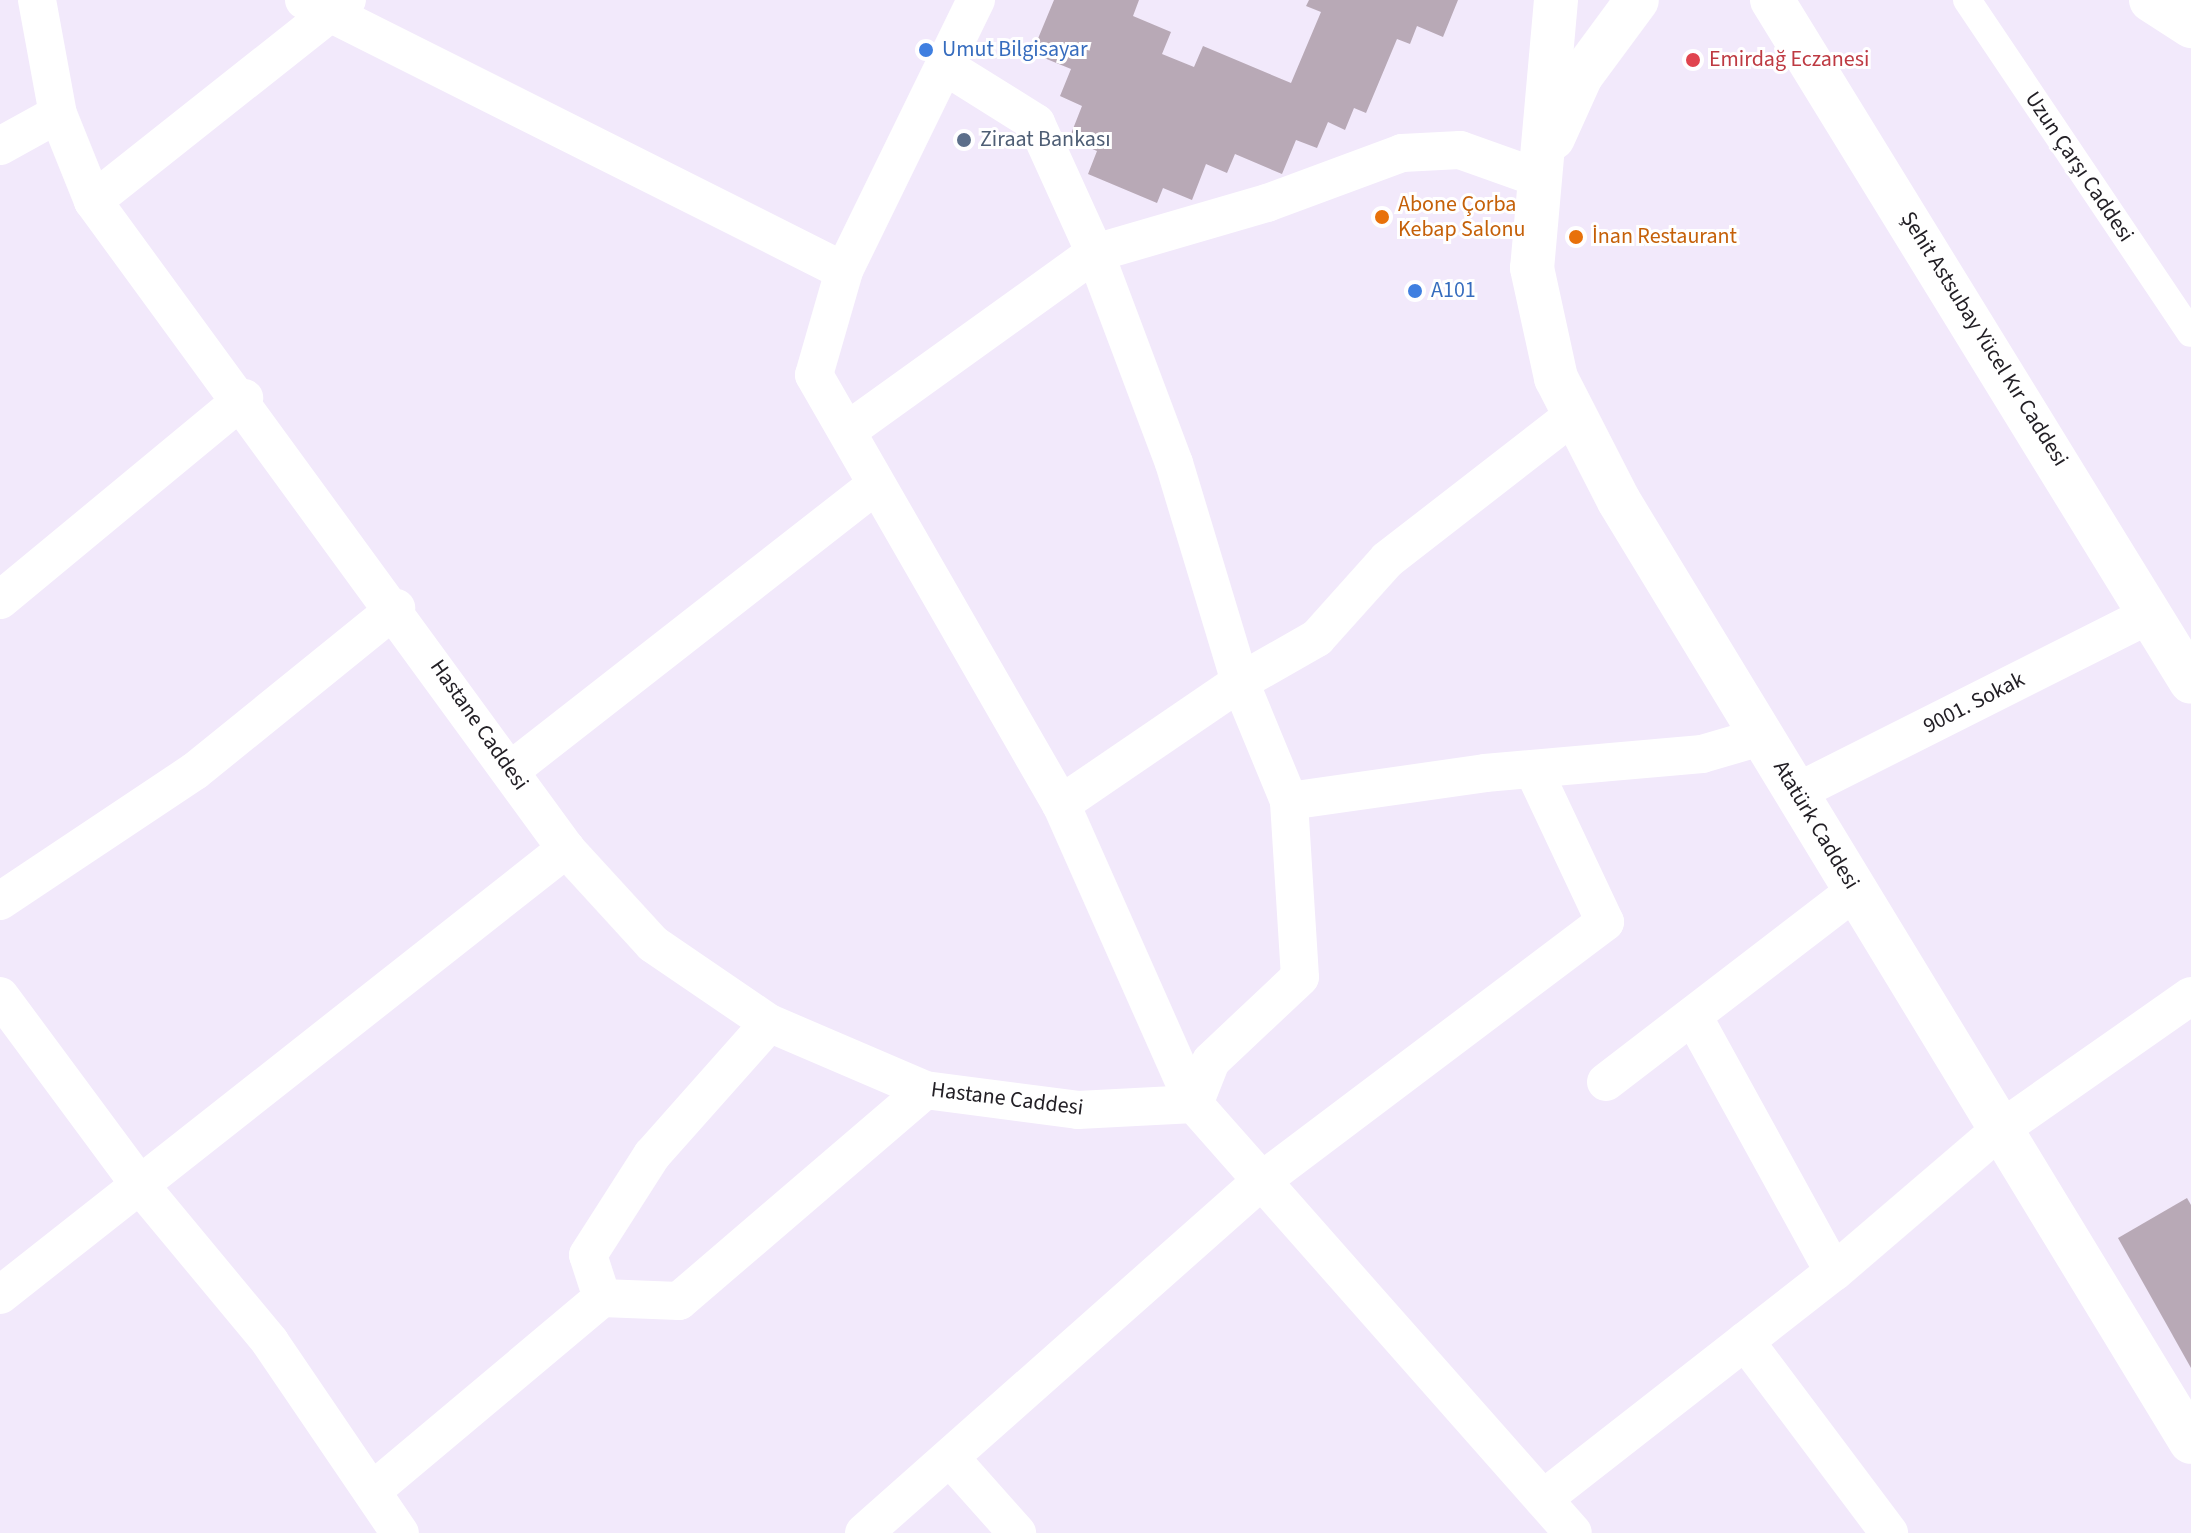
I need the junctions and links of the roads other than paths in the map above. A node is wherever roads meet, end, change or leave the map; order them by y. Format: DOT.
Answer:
graph roads {
  1 [pos="37,0"];
  2 [pos="1556,0"];
  3 [pos="1637,0"];
  4 [pos="1772,0"];
  5 [pos="1967,0"];
  6 [pos="2151,0"];
  7 [pos="973,1"];
  8 [pos="329,4"];
  9 [pos="2191,26"];
  10 [pos="948,68"];
  11 [pos="58,114"];
  12 [pos="0,146"];
  13 [pos="1536,177"];
  14 [pos="93,201"];
  15 [pos="1095,253"];
  16 [pos="844,271"];
  17 [pos="2191,333"];
  18 [pos="244,398"];
  19 [pos="1575,414"];
  20 [pos="847,431"];
  21 [pos="876,485"];
  22 [pos="0,600"];
  23 [pos="396,608"];
  24 [pos="2151,614"];
  25 [pos="1240,682"];
  26 [pos="2191,682"];
  27 [pos="1764,736"];
  28 [pos="1533,769"];
  29 [pos="511,770"];
  30 [pos="1797,792"];
  31 [pos="1289,801"];
  32 [pos="1061,804"];
  33 [pos="566,849"];
  34 [pos="1855,891"];
  35 [pos="0,901"];
  36 [pos="0,996"];
  37 [pos="2189,1002"];
  38 [pos="1693,1016"];
  39 [pos="769,1023"];
  40 [pos="1606,1082"];
  41 [pos="925,1090"];
  42 [pos="1194,1104"];
  43 [pos="2001,1129"];
  44 [pos="1260,1182"];
  45 [pos="139,1184"];
  46 [pos="1834,1272"];
  47 [pos="0,1295"];
  48 [pos="602,1298"];
  49 [pos="1745,1341"];
  50 [pos="2191,1442"];
  51 [pos="952,1460"];
  52 [pos="372,1491"];
  53 [pos="1543,1499"];
  54 [pos="400,1533"];
  55 [pos="864,1533"];
  56 [pos="1017,1533"];
  57 [pos="1573,1533"];
  58 [pos="1889,1533"];
  1 -- 11 [label="street, Hastane Caddesi"];
  2 -- 13 [label="main road, Atatürk Caddesi"];
  3 -- 13 [label="main road, Atatürk Caddesi"];
  4 -- 24 [label="main road, Şehit Astsubay Yücel Kır Caddesi"];
  5 -- 17 [label="street, Uzun Çarşı Caddesi"];
  6 -- 9 [label="main road"];
  7 -- 10 [label="street"];
  8 -- 14 [label="street"];
  8 -- 16 [label="street"];
  10 -- 15 [label="street"];
  10 -- 16 [label="street"];
  11 -- 12 [label="street"];
  11 -- 14 [label="street, Hastane Caddesi"];
  13 -- 15 [label="street"];
  13 -- 19 [label="main road, Atatürk Caddesi"];
  14 -- 18 [label="street, Hastane Caddesi"];
  15 -- 20 [label="street"];
  15 -- 25 [label="street"];
  16 -- 20 [label="street"];
  18 -- 22 [label="street"];
  18 -- 23 [label="street, Hastane Caddesi"];
  19 -- 25 [label="street"];
  19 -- 27 [label="main road, Atatürk Caddesi"];
  20 -- 21 [label="street"];
  21 -- 29 [label="street"];
  21 -- 32 [label="street"];
  23 -- 29 [label="street, Hastane Caddesi"];
  23 -- 35 [label="street"];
  24 -- 26 [label="main road, Şehit Astsubay Yücel Kır Caddesi"];
  24 -- 30 [label="street, 9001. Sokak"];
  25 -- 31 [label="street"];
  25 -- 32 [label="street"];
  27 -- 28 [label="street"];
  27 -- 30 [label="main road, Atatürk Caddesi"];
  28 -- 31 [label="street"];
  28 -- 44 [label="street"];
  29 -- 33 [label="street, Hastane Caddesi"];
  30 -- 34 [label="main road, Atatürk Caddesi"];
  31 -- 42 [label="street"];
  32 -- 42 [label="street"];
  33 -- 39 [label="street, Hastane Caddesi"];
  33 -- 45 [label="street"];
  34 -- 38 [label="street"];
  34 -- 43 [label="main road, Atatürk Caddesi"];
  36 -- 45 [label="street"];
  37 -- 43 [label="street"];
  38 -- 40 [label="street"];
  38 -- 46 [label="street"];
  39 -- 41 [label="street, Hastane Caddesi"];
  39 -- 48 [label="street"];
  41 -- 42 [label="street, Hastane Caddesi"];
  41 -- 48 [label="street"];
  42 -- 44 [label="street"];
  43 -- 46 [label="street"];
  43 -- 50 [label="main road, Atatürk Caddesi"];
  44 -- 51 [label="street"];
  44 -- 53 [label="street"];
  45 -- 47 [label="street"];
  45 -- 52 [label="street"];
  46 -- 49 [label="street"];
  48 -- 52 [label="street"];
  49 -- 53 [label="street"];
  49 -- 58 [label="street"];
  51 -- 55 [label="street"];
  51 -- 56 [label="street"];
  52 -- 54 [label="street"];
  53 -- 57 [label="street"];
}
